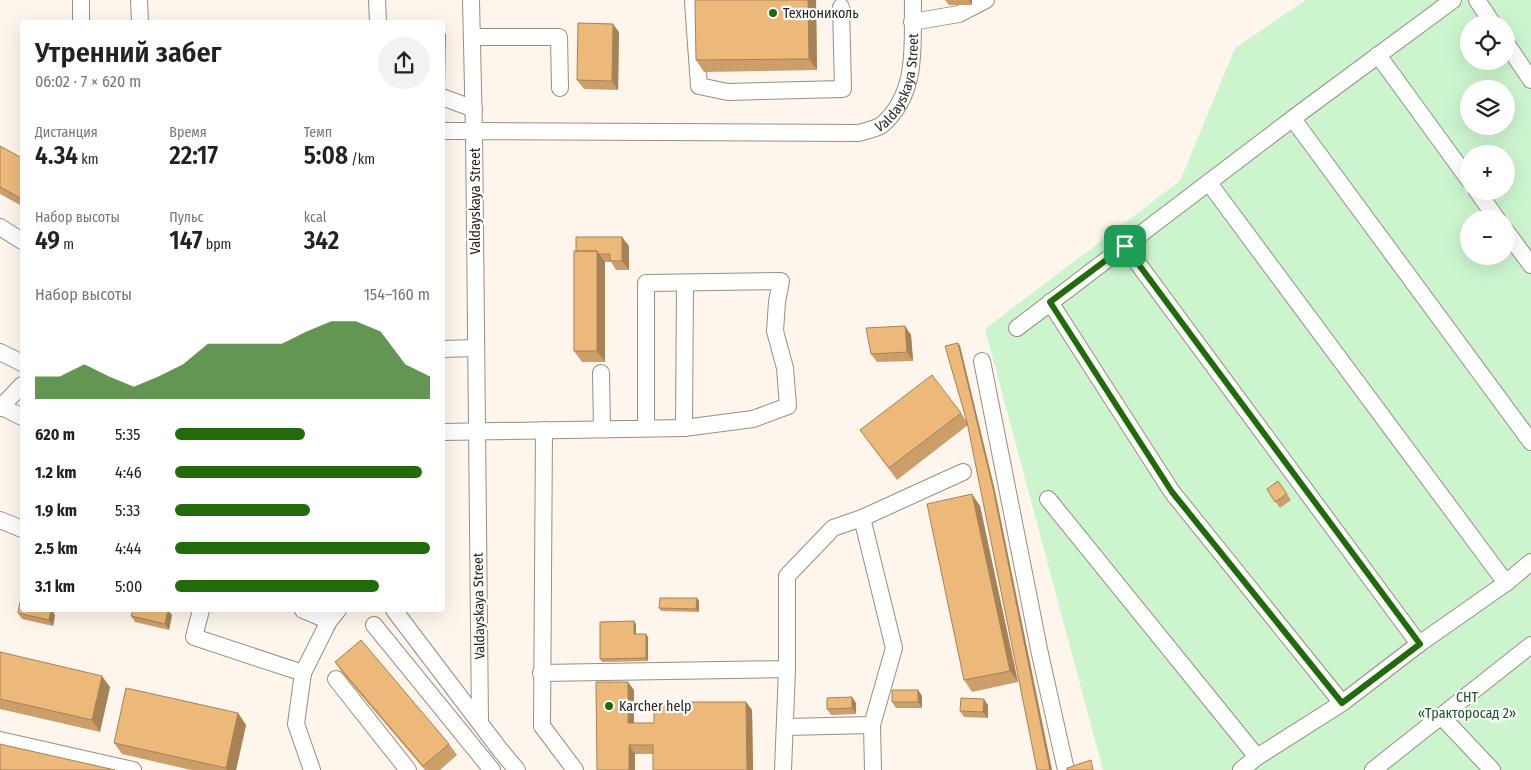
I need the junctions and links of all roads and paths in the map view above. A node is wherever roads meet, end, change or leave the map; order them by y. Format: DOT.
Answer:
graph roads {
  1 [pos="81,0"];
  2 [pos="139,0"];
  3 [pos="377,0"];
  4 [pos="471,0"];
  5 [pos="695,0"];
  6 [pos="913,0"];
  7 [pos="986,0"];
  8 [pos="1453,0"];
  9 [pos="1477,0"];
  10 [pos="841,6"];
  11 [pos="1487,15"];
  12 [pos="81,20"];
  13 [pos="140,20"];
  14 [pos="378,20"];
  15 [pos="912,22"];
  16 [pos="472,36"];
  17 [pos="1378,56"];
  18 [pos="1515,56"];
  19 [pos="1531,80"];
  20 [pos="560,88"];
  21 [pos="445,98"];
  22 [pos="474,109"];
  23 [pos="1293,119"];
  24 [pos="445,131"];
  25 [pos="474,131"];
  26 [pos="1460,168"];
  27 [pos="1208,182"];
  28 [pos="0,227"];
  29 [pos="20,240"];
  30 [pos="1515,244"];
  31 [pos="1125,246"];
  32 [pos="1531,266"];
  33 [pos="685,283"];
  34 [pos="1050,302"];
  35 [pos="1017,328"];
  36 [pos="475,348"];
  37 [pos="445,349"];
  38 [pos="0,352"];
  39 [pos="982,361"];
  40 [pos="20,362"];
  41 [pos="600,373"];
  42 [pos="20,387"];
  43 [pos="0,406"];
  44 [pos="20,416"];
  45 [pos="646,428"];
  46 [pos="684,428"];
  47 [pos="602,429"];
  48 [pos="544,430"];
  49 [pos="445,432"];
  50 [pos="477,432"];
  51 [pos="1531,442"];
  52 [pos="963,472"];
  53 [pos="1048,499"];
  54 [pos="862,518"];
  55 [pos="0,520"];
  56 [pos="20,528"];
  57 [pos="1531,562"];
  58 [pos="1506,583"];
  59 [pos="200,612"];
  60 [pos="315,612"];
  61 [pos="396,612"];
  62 [pos="334,615"];
  63 [pos="374,625"];
  64 [pos="1420,644"];
  65 [pos="1531,644"];
  66 [pos="787,669"];
  67 [pos="303,673"];
  68 [pos="541,673"];
  69 [pos="336,679"];
  70 [pos="1342,703"];
  71 [pos="1441,716"];
  72 [pos="480,723"];
  73 [pos="872,725"];
  74 [pos="784,727"];
  75 [pos="0,740"];
  76 [pos="501,751"];
  77 [pos="1257,757"];
  78 [pos="486,768"];
  79 [pos="133,770"];
  80 [pos="312,770"];
  81 [pos="408,770"];
  82 [pos="517,770"];
  83 [pos="575,770"];
  84 [pos="783,770"];
  85 [pos="872,770"];
  86 [pos="1066,770"];
  87 [pos="1241,770"];
  88 [pos="1373,770"];
  89 [pos="1492,770"];
  1 -- 12 [label="street"];
  2 -- 13 [label="street"];
  3 -- 14 [label="street"];
  4 -- 16 [label="street"];
  5 -- 10 [label="street"];
  6 -- 15 [label="street, Valdayskaya Street"];
  7 -- 15 [label="street"];
  8 -- 17 [label="street"];
  9 -- 11 [label="street"];
  15 -- 25 [label="street, Valdayskaya Street"];
  16 -- 20 [label="street"];
  16 -- 22 [label="street"];
  17 -- 23 [label="street"];
  17 -- 26 [label="street"];
  18 -- 19 [label="street"];
  21 -- 22 [label="street"];
  22 -- 25 [label="street"];
  23 -- 27 [label="street"];
  23 -- 51 [label="street"];
  24 -- 25 [label="street"];
  25 -- 36 [label="street, Valdayskaya Street"];
  27 -- 31 [label="street"];
  27 -- 58 [label="street"];
  28 -- 29 [label="street"];
  30 -- 32 [label="street"];
  31 -- 34 [label="street"];
  31 -- 64 [label="street"];
  33 -- 45 [label="street"];
  33 -- 46 [label="street"];
  33 -- 46 [label="street"];
  34 -- 35 [label="street"];
  34 -- 70 [label="street"];
  36 -- 37 [label="street"];
  36 -- 50 [label="street, Valdayskaya Street"];
  38 -- 40 [label="street"];
  39 -- 86 [label="street"];
  41 -- 47 [label="street"];
  42 -- 43 [label="street"];
  43 -- 44 [label="street"];
  45 -- 46 [label="street"];
  45 -- 47 [label="street"];
  47 -- 48 [label="street"];
  48 -- 50 [label="street"];
  48 -- 68 [label="street"];
  49 -- 50 [label="street"];
  50 -- 72 [label="street, Valdayskaya Street"];
  52 -- 54 [label="street"];
  53 -- 77 [label="street"];
  54 -- 66 [label="street"];
  54 -- 73 [label="street"];
  55 -- 56 [label="street"];
  57 -- 58 [label="street"];
  58 -- 64 [label="street"];
  59 -- 67 [label="street"];
  60 -- 62 [label="street"];
  61 -- 72 [label="street"];
  62 -- 67 [label="street"];
  63 -- 78 [label="street"];
  64 -- 70 [label="street"];
  65 -- 71 [label="street"];
  66 -- 68 [label="street"];
  66 -- 74 [label="street"];
  67 -- 80 [label="street"];
  68 -- 83 [label="street"];
  69 -- 81 [label="street"];
  70 -- 77 [label="street"];
  71 -- 88 [label="street"];
  71 -- 89 [label="street"];
  72 -- 76 [label="street"];
  73 -- 74 [label="street"];
  73 -- 85 [label="street"];
  74 -- 84 [label="street"];
  75 -- 79 [label="street"];
  76 -- 78 [label="street"];
  76 -- 82 [label="street"];
  77 -- 87 [label="street"];
}
